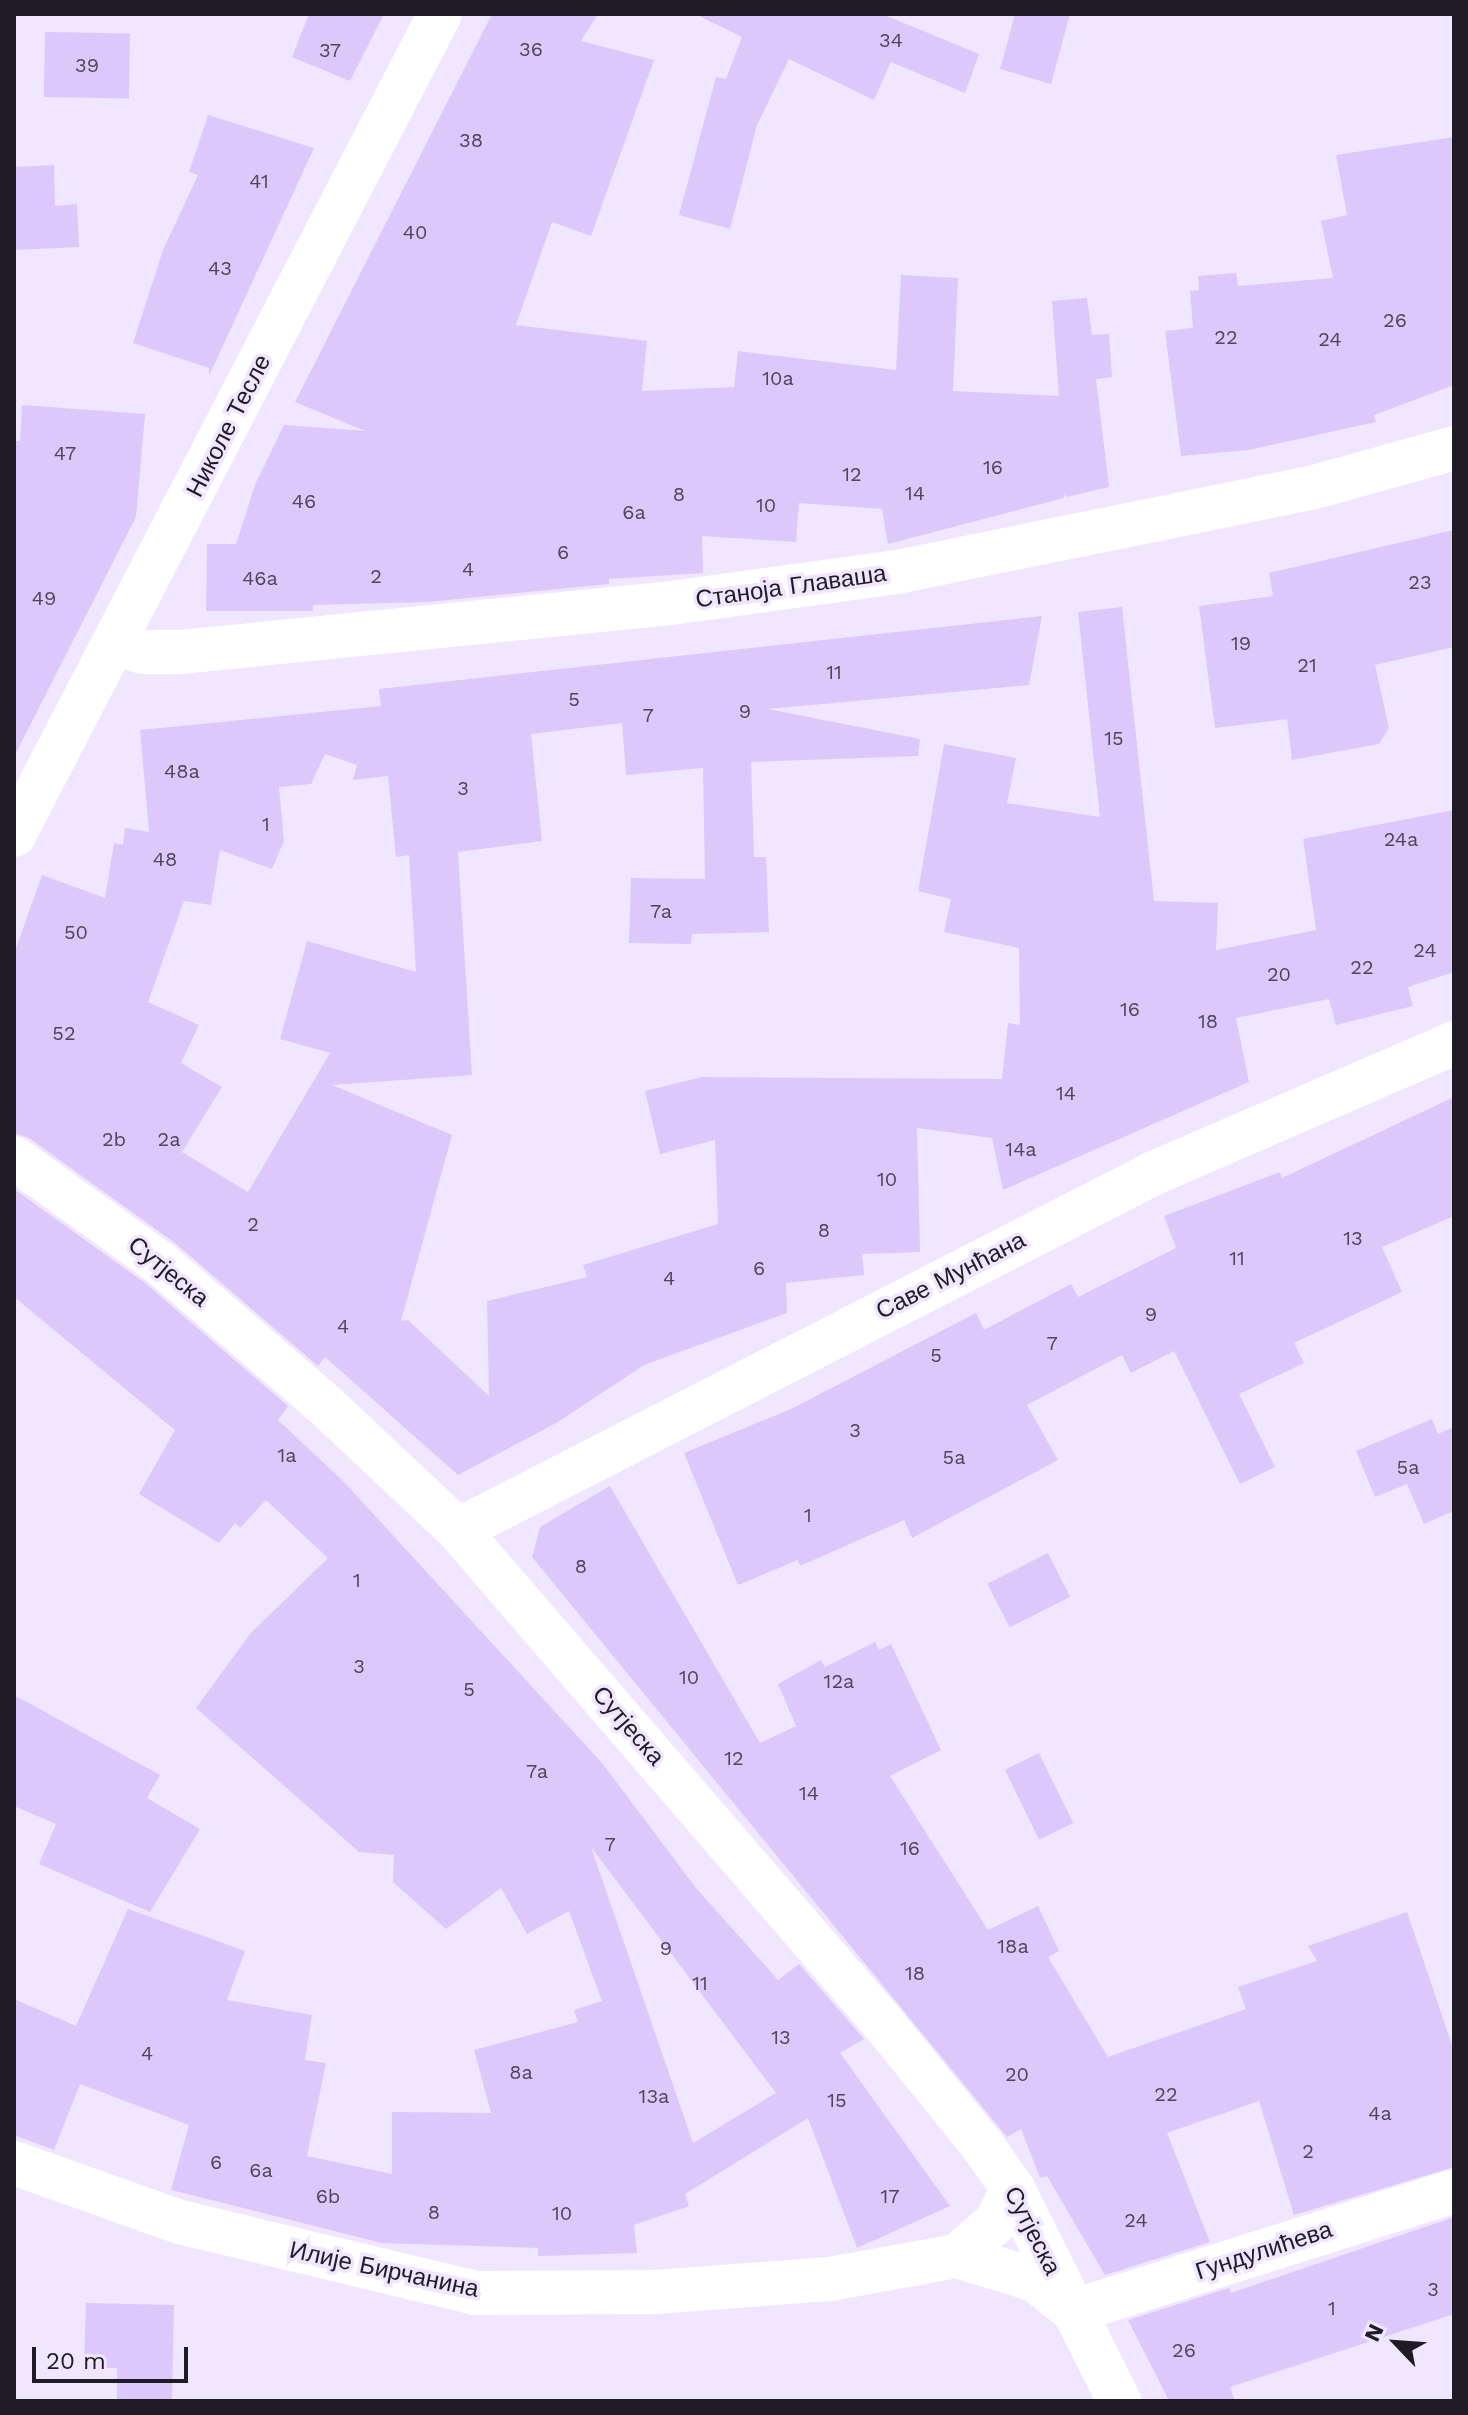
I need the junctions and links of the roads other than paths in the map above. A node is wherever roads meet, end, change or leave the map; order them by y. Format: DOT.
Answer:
graph roads {
  1 [pos="440,14"];
  2 [pos="1454,448"];
  3 [pos="117,644"];
  4 [pos="14,835"];
  5 [pos="1454,1043"];
  6 [pos="14,1158"];
  7 [pos="458,1530"];
  8 [pos="14,2163"];
  9 [pos="1013,2189"];
  10 [pos="1454,2191"];
  11 [pos="957,2256"];
  12 [pos="1074,2311"];
  13 [pos="1119,2401"];
  1 -- 3 [label="street, Николе Тесле"];
  2 -- 3 [label="street, Станоја Главаша"];
  3 -- 4 [label="street, Николе Тесле"];
  5 -- 7 [label="street, Саве Мунћана"];
  6 -- 7 [label="street, Сутјеска"];
  7 -- 9 [label="street, Сутјеска"];
  8 -- 11 [label="street, Илије Бирчанина"];
  9 -- 11 [label="street"];
  9 -- 12 [label="street, Сутјеска"];
  10 -- 12 [label="street, Гундулићева"];
  11 -- 12 [label="street, Илије Бирчанина"];
  12 -- 13 [label="street, Сутјеска"];
}
